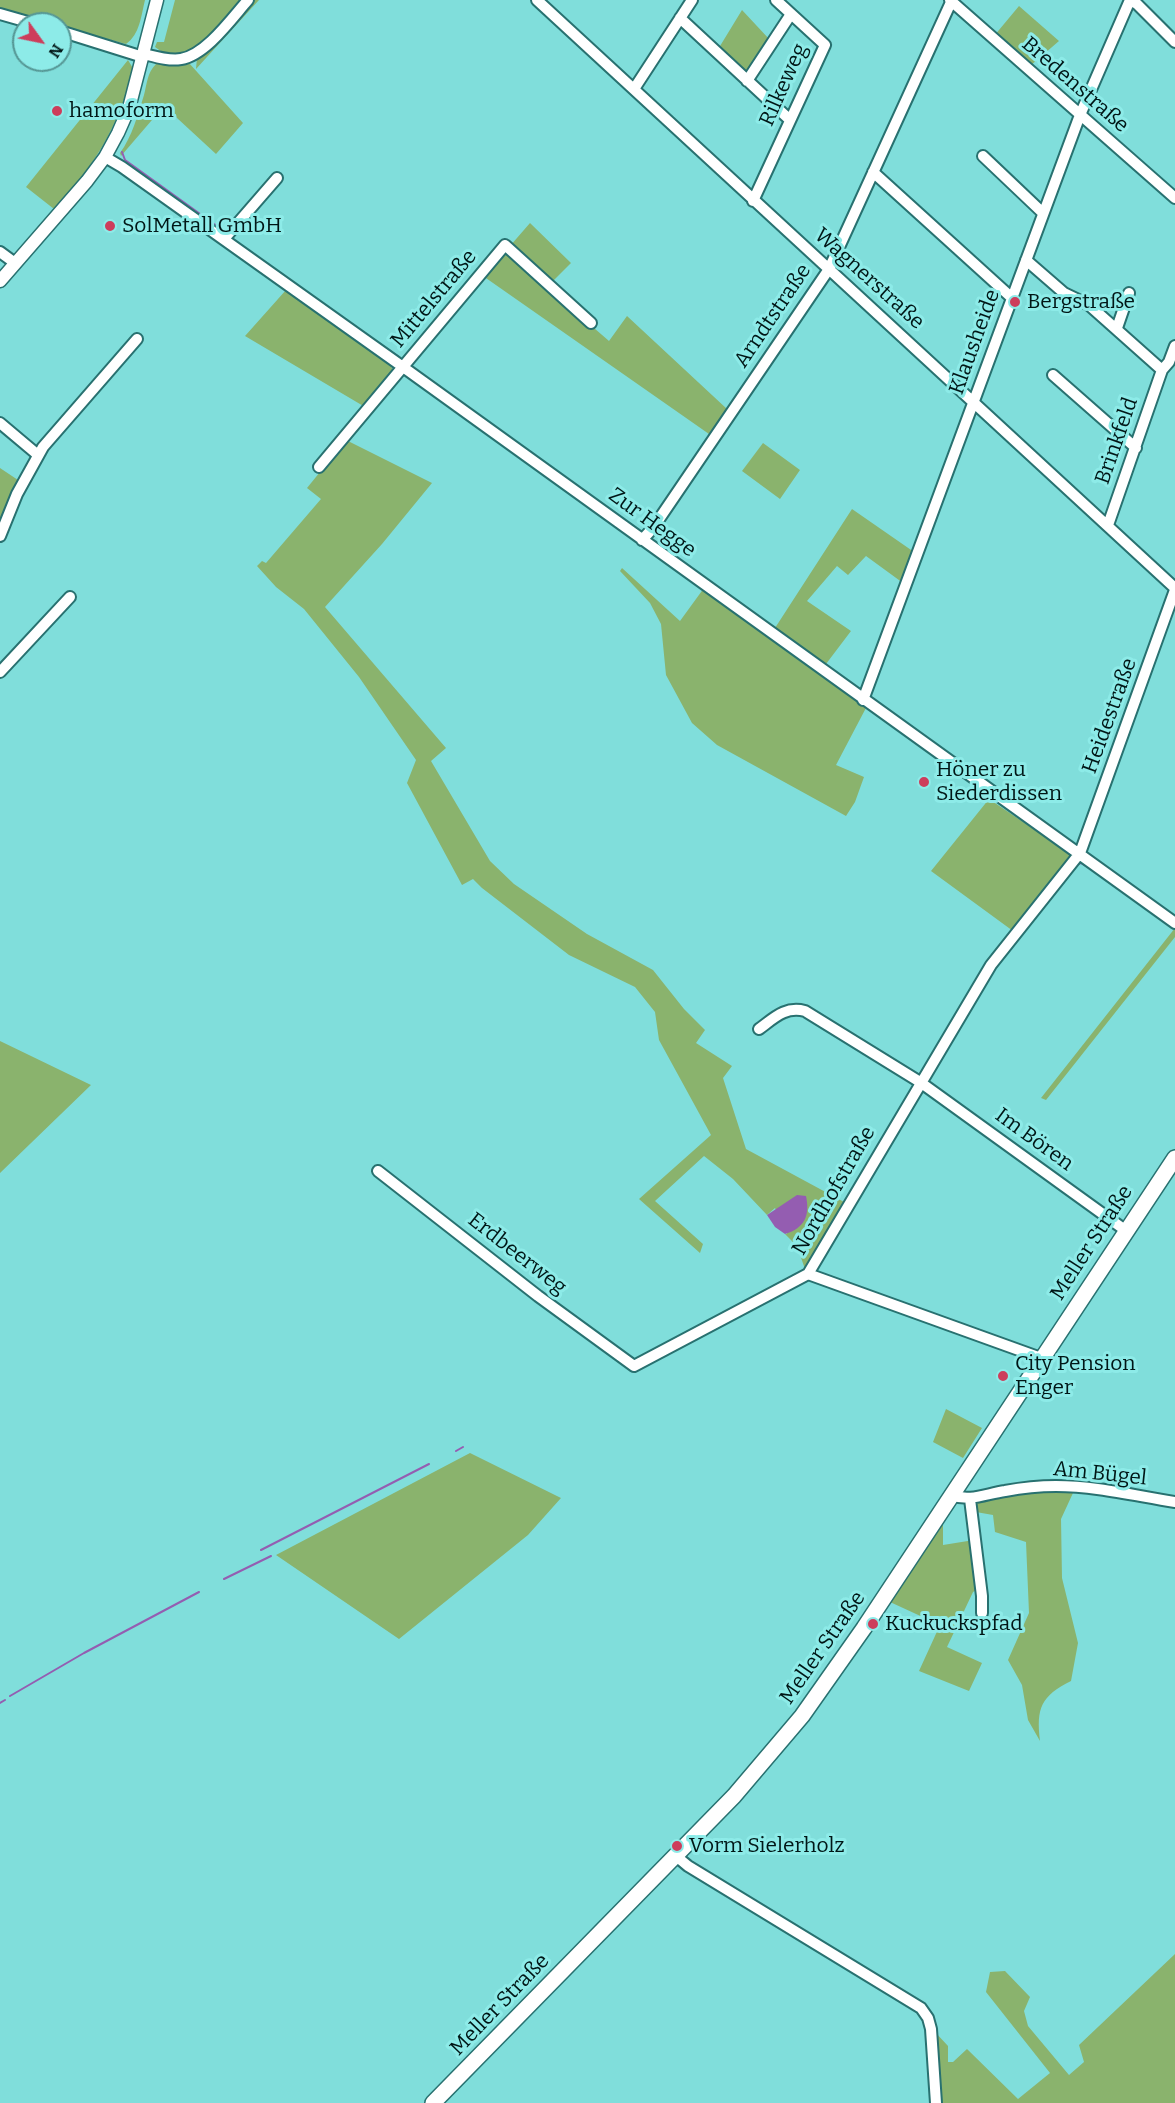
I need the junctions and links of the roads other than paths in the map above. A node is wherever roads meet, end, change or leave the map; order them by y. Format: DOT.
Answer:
graph roads {
  1 [pos="157,0"];
  2 [pos="248,0"];
  3 [pos="537,0"];
  4 [pos="692,0"];
  5 [pos="776,0"];
  6 [pos="951,0"];
  7 [pos="1130,0"];
  8 [pos="791,14"];
  9 [pos="680,18"];
  10 [pos="72,34"];
  11 [pos="1175,42"];
  12 [pos="143,55"];
  13 [pos="747,81"];
  14 [pos="634,88"];
  15 [pos="1080,115"];
  16 [pos="790,120"];
  17 [pos="983,156"];
  18 [pos="105,157"];
  19 [pos="873,172"];
  20 [pos="277,178"];
  21 [pos="1175,198"];
  22 [pos="753,201"];
  23 [pos="1043,213"];
  24 [pos="224,239"];
  25 [pos="0,252"];
  26 [pos="1026,260"];
  27 [pos="15,263"];
  28 [pos="829,268"];
  29 [pos="0,281"];
  30 [pos="1129,293"];
  31 [pos="1012,298"];
  32 [pos="591,323"];
  33 [pos="1117,328"];
  34 [pos="137,339"];
  35 [pos="1175,346"];
  36 [pos="403,367"];
  37 [pos="1162,370"];
  38 [pos="1053,375"];
  39 [pos="974,402"];
  40 [pos="0,423"];
  41 [pos="1136,448"];
  42 [pos="38,455"];
  43 [pos="319,467"];
  44 [pos="1108,525"];
  45 [pos="0,536"];
  46 [pos="642,540"];
  47 [pos="1175,589"];
  48 [pos="70,597"];
  49 [pos="0,672"];
  50 [pos="864,700"];
  51 [pos="1080,854"];
  52 [pos="1175,923"];
  53 [pos="759,1029"];
  54 [pos="920,1082"];
  55 [pos="1175,1158"];
  56 [pos="378,1171"];
  57 [pos="1125,1230"];
  58 [pos="808,1274"];
  59 [pos="1041,1358"];
  60 [pos="634,1366"];
  61 [pos="951,1495"];
  62 [pos="970,1499"];
  63 [pos="1175,1502"];
  64 [pos="982,1613"];
  65 [pos="676,1856"];
  66 [pos="433,2103"];
  67 [pos="936,2103"];
  1 -- 12 [label="street"];
  2 -- 12 [label="street"];
  3 -- 14 [label="street, Wagnerstraße"];
  4 -- 9 [label="street"];
  5 -- 8 [label="street, Rilkeweg"];
  6 -- 15 [label="street, Bredenstraße"];
  6 -- 19 [label="street, Arndtstraße"];
  7 -- 11 [label="street"];
  7 -- 15 [label="street, Klausheide"];
  8 -- 13 [label="street"];
  8 -- 16 [label="street, Rilkeweg"];
  9 -- 13 [label="street"];
  9 -- 14 [label="street"];
  10 -- 12 [label="street"];
  12 -- 18 [label="street"];
  13 -- 16 [label="street"];
  14 -- 22 [label="street, Wagnerstraße"];
  15 -- 21 [label="street, Bredenstraße"];
  15 -- 23 [label="street, Klausheide"];
  16 -- 22 [label="street, Rilkeweg"];
  17 -- 23 [label="street"];
  18 -- 24 [label="street, Zur Hegge"];
  18 -- 27 [label="street"];
  19 -- 28 [label="street, Arndtstraße"];
  19 -- 31 [label="street"];
  20 -- 24 [label="street"];
  22 -- 28 [label="street, Wagnerstraße"];
  23 -- 26 [label="street, Klausheide"];
  24 -- 36 [label="street, Zur Hegge"];
  25 -- 27 [label="street"];
  26 -- 31 [label="street, Klausheide"];
  26 -- 33 [label="street"];
  27 -- 29 [label="street"];
  28 -- 39 [label="street, Wagnerstraße"];
  28 -- 46 [label="street, Arndtstraße"];
  30 -- 33 [label="street"];
  31 -- 39 [label="street, Klausheide"];
  32 -- 36 [label="street, Mittelstraße"];
  33 -- 37 [label="street"];
  34 -- 42 [label="street"];
  35 -- 37 [label="street, Brinkfeld"];
  36 -- 43 [label="street, Mittelstraße"];
  36 -- 46 [label="street, Zur Hegge"];
  37 -- 41 [label="street, Brinkfeld"];
  38 -- 41 [label="street"];
  39 -- 44 [label="street, Wagnerstraße"];
  39 -- 50 [label="street, Klausheide"];
  40 -- 42 [label="street"];
  41 -- 44 [label="street, Brinkfeld"];
  42 -- 45 [label="street"];
  44 -- 47 [label="street, Wagnerstraße"];
  46 -- 50 [label="street, Zur Hegge"];
  47 -- 51 [label="street, Heidestraße"];
  48 -- 49 [label="street"];
  50 -- 51 [label="street, Zur Hegge"];
  51 -- 52 [label="street, Zur Hegge"];
  51 -- 54 [label="street, Nordhofstraße"];
  53 -- 54 [label="street"];
  54 -- 57 [label="street, Im Bören"];
  54 -- 58 [label="street, Nordhofstraße"];
  55 -- 57 [label="main road, Meller Straße"];
  56 -- 60 [label="street, Erdbeerweg"];
  57 -- 59 [label="main road, Meller Straße"];
  58 -- 59 [label="street"];
  58 -- 60 [label="street, Nordhofstraße"];
  59 -- 61 [label="main road, Meller Straße"];
  61 -- 62 [label="street, Am Bügel"];
  61 -- 65 [label="main road, Meller Straße"];
  62 -- 63 [label="street, Am Bügel"];
  62 -- 64 [label="street"];
  65 -- 66 [label="main road, Meller Straße"];
  65 -- 67 [label="street"];
}
